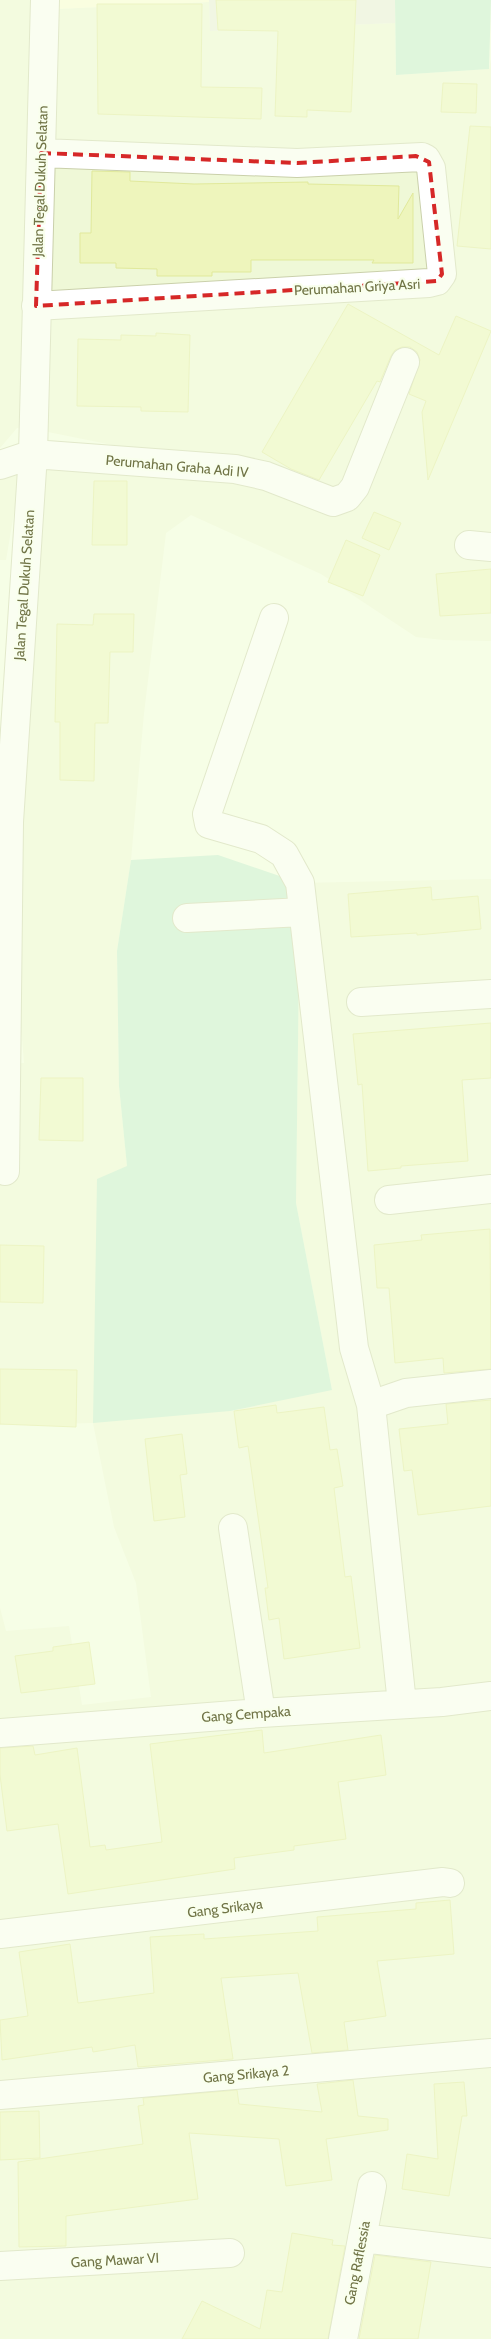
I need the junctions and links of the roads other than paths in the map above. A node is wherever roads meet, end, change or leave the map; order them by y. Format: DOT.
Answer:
graph roads {
  1 [pos="45,0"];
  2 [pos="41,153"];
  3 [pos="36,306"];
  4 [pos="405,362"];
  5 [pos="32,454"];
  6 [pos="0,465"];
  7 [pos="274,618"];
  8 [pos="302,912"];
  9 [pos="187,918"];
  10 [pos="491,994"];
  11 [pos="360,1002"];
  12 [pos="5,1171"];
  13 [pos="491,1189"];
  14 [pos="388,1200"];
  15 [pos="491,1384"];
  16 [pos="371,1405"];
  17 [pos="233,1528"];
  18 [pos="491,1696"];
  19 [pos="402,1704"];
  20 [pos="261,1712"];
  21 [pos="0,1733"];
  22 [pos="450,1883"];
  23 [pos="0,1934"];
  24 [pos="491,2053"];
  25 [pos="0,2095"];
  26 [pos="372,2186"];
  27 [pos="362,2238"];
  28 [pos="491,2253"];
  29 [pos="230,2254"];
  30 [pos="0,2266"];
  31 [pos="343,2339"];
  1 -- 2 [label="street, Jalan Tegal Dukuh Selatan"];
  2 -- 3 [label="street, Jalan Tegal Dukuh Selatan"];
  2 -- 3 [label="street, Perumahan Griya Asri"];
  3 -- 5 [label="street, Jalan Tegal Dukuh Selatan"];
  4 -- 5 [label="street, Perumahan Graha Adi IV"];
  5 -- 6 [label="street"];
  5 -- 12 [label="street, Jalan Tegal Dukuh Selatan"];
  7 -- 8 [label="street"];
  8 -- 9 [label="street"];
  8 -- 16 [label="street"];
  10 -- 11 [label="street"];
  13 -- 14 [label="street"];
  15 -- 16 [label="street"];
  16 -- 19 [label="street"];
  17 -- 20 [label="street"];
  18 -- 19 [label="street, Gang Cempaka"];
  19 -- 20 [label="street, Gang Cempaka"];
  20 -- 21 [label="street, Gang Cempaka"];
  22 -- 23 [label="street, Gang Srikaya"];
  24 -- 25 [label="street, Gang Srikaya 2"];
  26 -- 27 [label="street, Gang Raflessia"];
  27 -- 28 [label="street"];
  27 -- 31 [label="street, Gang Raflessia"];
  29 -- 30 [label="street, Gang Mawar VI"];
}
